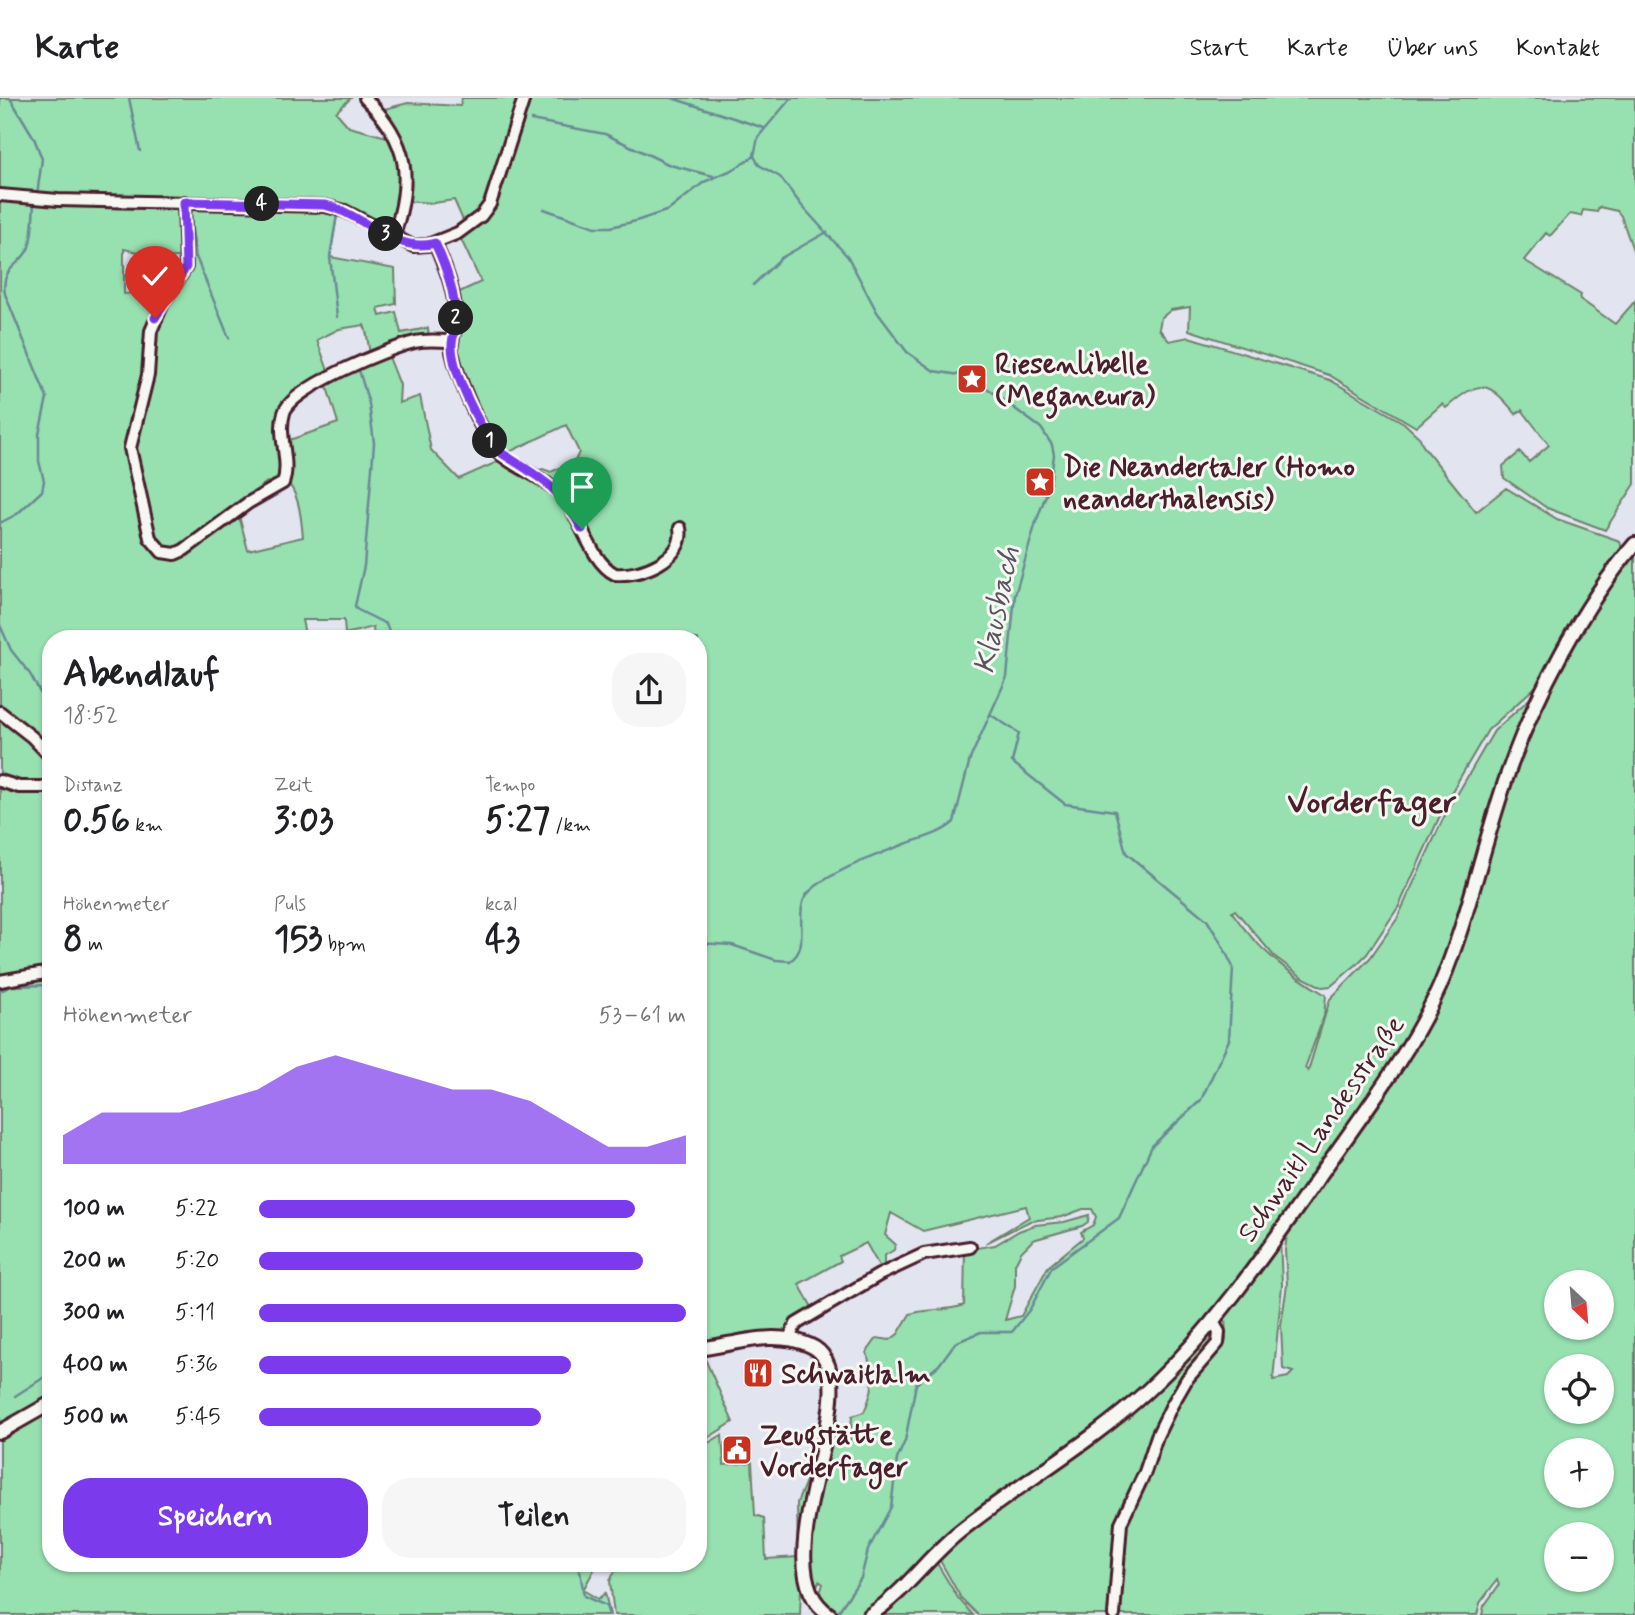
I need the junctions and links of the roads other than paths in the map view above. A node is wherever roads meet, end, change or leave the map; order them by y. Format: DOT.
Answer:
graph roads {
  1 [pos="365,98"];
  2 [pos="524,98"];
  3 [pos="0,195"];
  4 [pos="184,202"];
  5 [pos="393,238"];
  6 [pos="435,243"];
  7 [pos="452,341"];
  8 [pos="681,528"];
  9 [pos="1635,544"];
  10 [pos="0,712"];
  11 [pos="42,748"];
  12 [pos="0,781"];
  13 [pos="42,787"];
  14 [pos="42,974"];
  15 [pos="0,981"];
  16 [pos="970,1247"];
  17 [pos="1212,1320"];
  18 [pos="788,1340"];
  19 [pos="707,1347"];
  20 [pos="42,1408"];
  21 [pos="0,1432"];
  22 [pos="830,1615"];
  23 [pos="870,1615"];
  24 [pos="1114,1615"];
  1 -- 5 [label="street"];
  2 -- 6 [label="street"];
  3 -- 4 [label="street"];
  4 -- 5 [label="street"];
  4 -- 7 [label="street"];
  5 -- 6 [label="street"];
  6 -- 7 [label="street"];
  7 -- 8 [label="street"];
  9 -- 17 [label="street, Schwaitl Landesstraße"];
  10 -- 11 [label="street"];
  12 -- 13 [label="street"];
  14 -- 15 [label="street"];
  16 -- 18 [label="street"];
  17 -- 23 [label="street, Schwaitl Landesstraße"];
  17 -- 24 [label="street"];
  18 -- 19 [label="street"];
  18 -- 22 [label="street"];
  20 -- 21 [label="street"];
}
